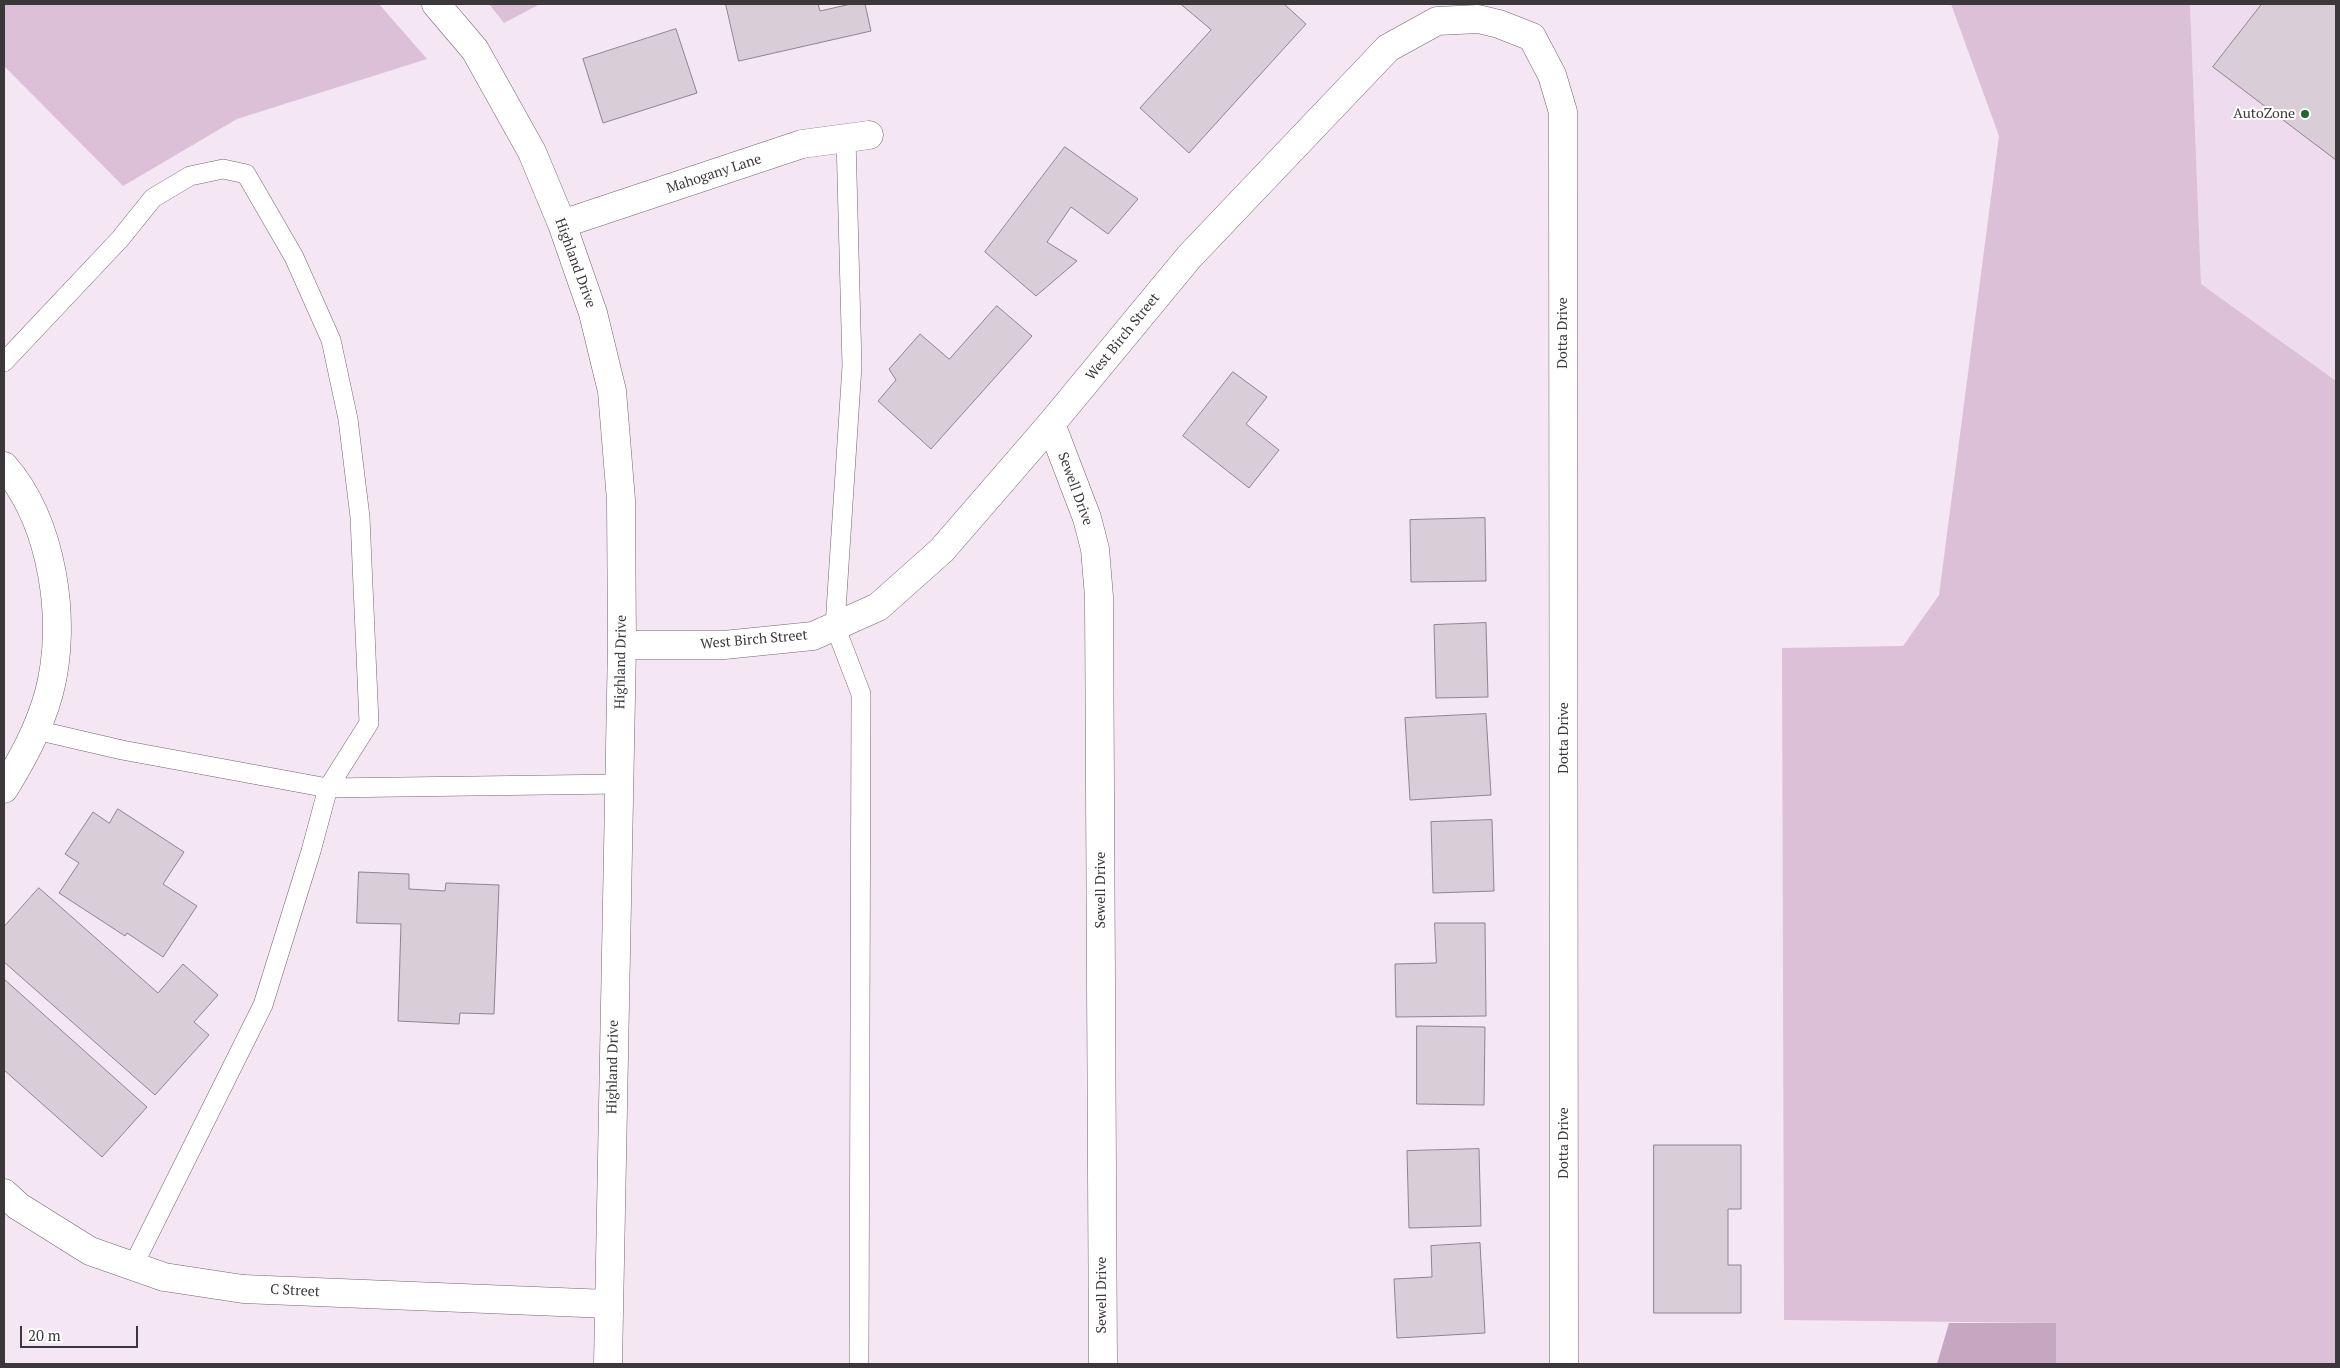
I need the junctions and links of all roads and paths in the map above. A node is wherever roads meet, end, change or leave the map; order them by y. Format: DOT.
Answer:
graph roads {
  1 [pos="436,4"];
  2 [pos="1563,112"];
  3 [pos="857,137"];
  4 [pos="562,224"];
  5 [pos="4,362"];
  6 [pos="1051,424"];
  7 [pos="4,466"];
  8 [pos="834,626"];
  9 [pos="622,645"];
  10 [pos="36,730"];
  11 [pos="619,784"];
  12 [pos="328,788"];
  13 [pos="4,789"];
  14 [pos="4,1193"];
  15 [pos="133,1266"];
  16 [pos="608,1304"];
  17 [pos="608,1364"];
  18 [pos="859,1364"];
  19 [pos="1102,1364"];
  20 [pos="1564,1364"];
  1 -- 4 [label="street, Highland Drive"];
  2 -- 6 [label="street, West Birch Street"];
  2 -- 20 [label="street, Dotta Drive"];
  3 -- 4 [label="street, Mahogany Lane"];
  3 -- 8 [label="lane"];
  4 -- 9 [label="street, Highland Drive"];
  5 -- 12 [label="lane"];
  6 -- 8 [label="street, West Birch Street"];
  6 -- 19 [label="street, Sewell Drive"];
  7 -- 10 [label="street"];
  8 -- 9 [label="street, West Birch Street"];
  8 -- 18 [label="lane"];
  9 -- 11 [label="street, Highland Drive"];
  10 -- 12 [label="lane"];
  10 -- 13 [label="street"];
  11 -- 12 [label="lane"];
  11 -- 16 [label="street, Highland Drive"];
  12 -- 15 [label="lane"];
  14 -- 15 [label="street, C Street"];
  15 -- 16 [label="street, C Street"];
  16 -- 17 [label="street, Highland Drive"];
}
